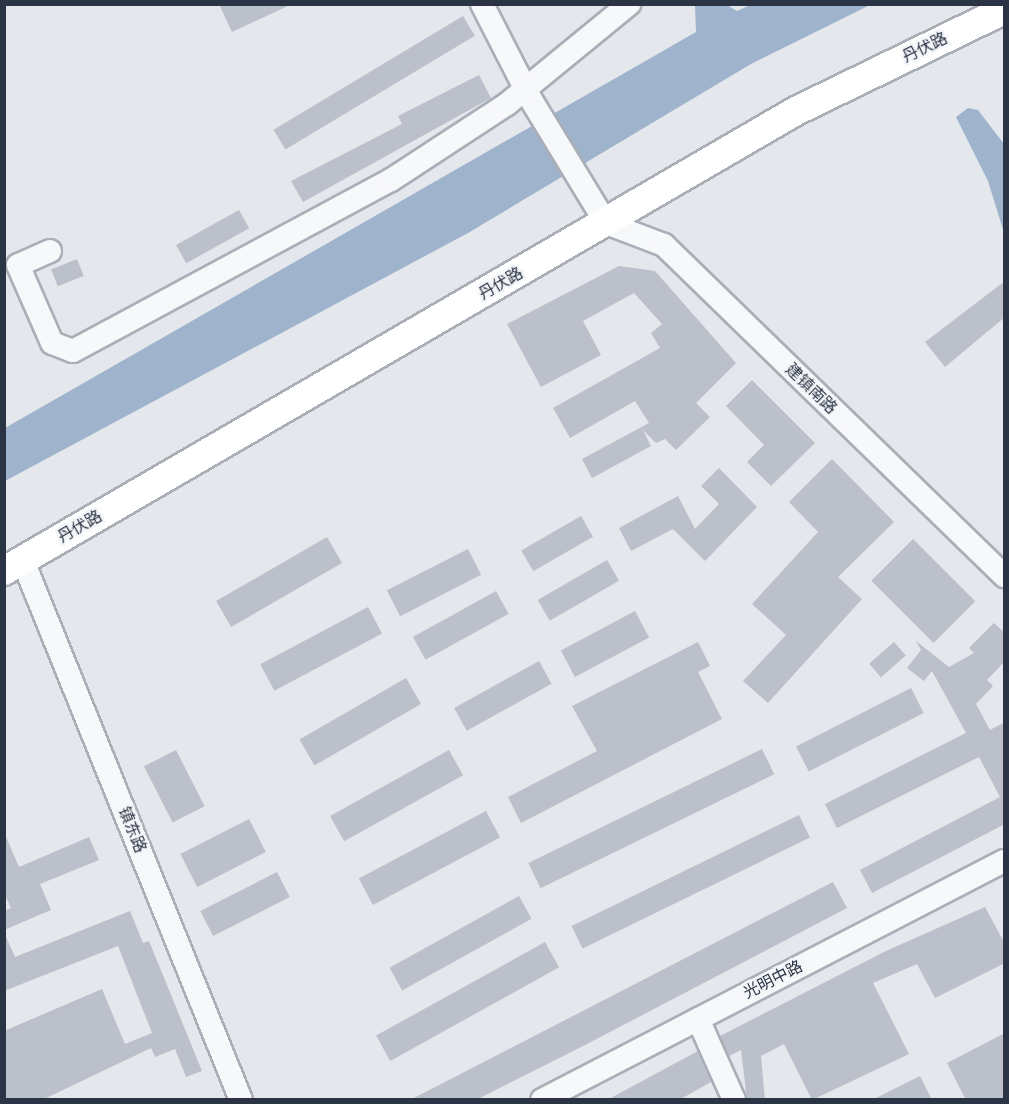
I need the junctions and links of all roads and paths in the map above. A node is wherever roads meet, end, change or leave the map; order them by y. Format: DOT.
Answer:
graph roads {
  1 [pos="482,4"];
  2 [pos="629,4"];
  3 [pos="1005,10"];
  4 [pos="529,96"];
  5 [pos="606,223"];
  6 [pos="50,251"];
  7 [pos="14,566"];
  8 [pos="1005,576"];
  9 [pos="1005,861"];
  10 [pos="698,1019"];
  11 [pos="241,1100"];
  12 [pos="542,1100"];
  13 [pos="734,1100"];
  1 -- 4 [label="street"];
  2 -- 4 [label="street"];
  3 -- 5 [label="main road, 丹伏路"];
  4 -- 5 [label="street"];
  4 -- 6 [label="street"];
  5 -- 7 [label="main road, 丹伏路"];
  5 -- 8 [label="street, 建镇南路"];
  7 -- 11 [label="street, 镇东路"];
  9 -- 10 [label="street, 光明中路"];
  10 -- 12 [label="street, 光明中路"];
  10 -- 13 [label="street"];
}
